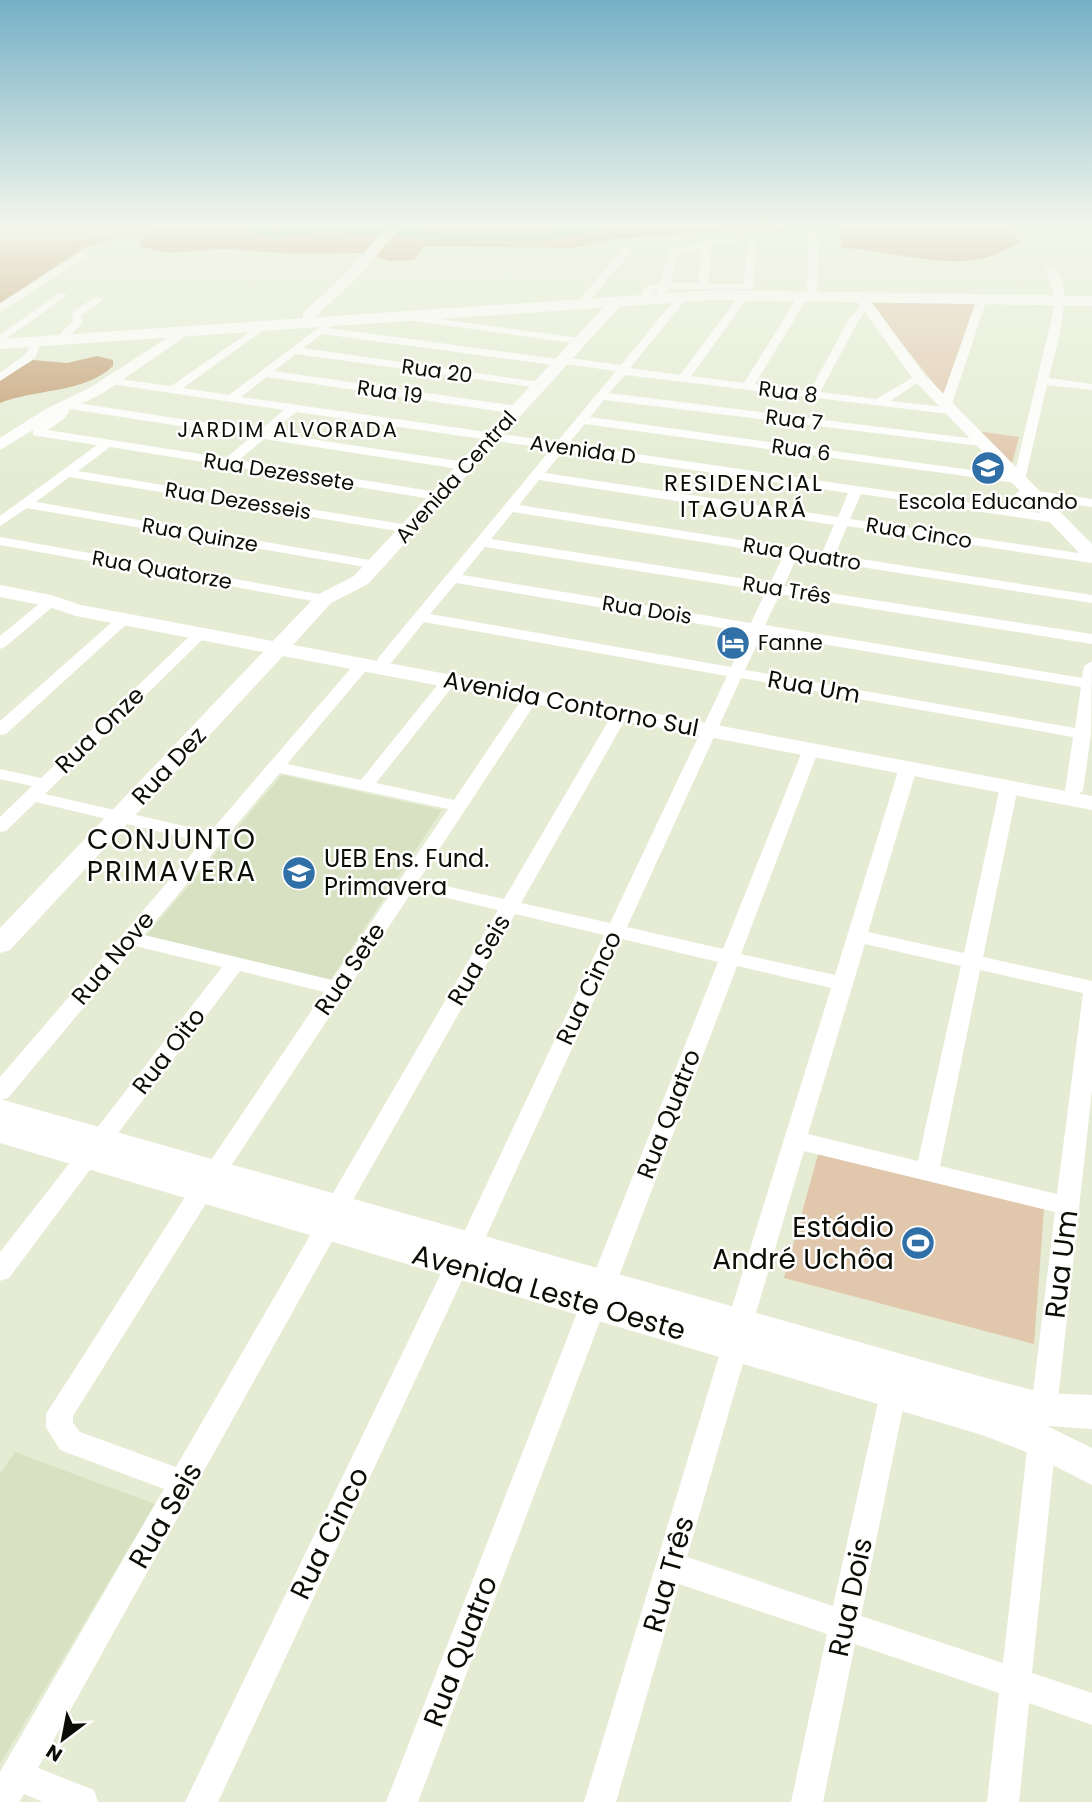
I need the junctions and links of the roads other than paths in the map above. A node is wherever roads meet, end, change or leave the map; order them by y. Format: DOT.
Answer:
graph roads {
  1 [pos="44,309"];
  2 [pos="84,309"];
  3 [pos="328,309"];
  4 [pos="494,309"];
  5 [pos="609,309"];
  6 [pos="679,309"];
  7 [pos="735,309"];
  8 [pos="799,309"];
  9 [pos="862,309"];
  10 [pos="870,309"];
  11 [pos="979,309"];
  12 [pos="1059,309"];
  13 [pos="394,316"];
  14 [pos="321,318"];
  15 [pos="269,325"];
  16 [pos="184,331"];
  17 [pos="60,340"];
  18 [pos="580,341"];
  19 [pos="0,342"];
  20 [pos="36,342"];
  21 [pos="293,351"];
  22 [pos="562,361"];
  23 [pos="624,370"];
  24 [pos="264,373"];
  25 [pos="919,377"];
  26 [pos="0,378"];
  27 [pos="683,379"];
  28 [pos="111,381"];
  29 [pos="1042,381"];
  30 [pos="540,385"];
  31 [pos="747,387"];
  32 [pos="1092,387"];
  33 [pos="173,390"];
  34 [pos="813,395"];
  35 [pos="603,396"];
  36 [pos="231,399"];
  37 [pos="878,403"];
  38 [pos="65,405"];
  39 [pos="293,408"];
  40 [pos="949,408"];
  41 [pos="517,410"];
  42 [pos="583,421"];
  43 [pos="260,435"];
  44 [pos="493,437"];
  45 [pos="984,444"];
  46 [pos="0,445"];
  47 [pos="105,445"];
  48 [pos="561,447"];
  49 [pos="803,451"];
  50 [pos="227,464"];
  51 [pos="466,466"];
  52 [pos="66,473"];
  53 [pos="537,476"];
  54 [pos="1025,489"];
  55 [pos="856,490"];
  56 [pos="438,496"];
  57 [pos="1092,503"];
  58 [pos="24,505"];
  59 [pos="511,508"];
  60 [pos="1051,518"];
  61 [pos="843,521"];
  62 [pos="0,523"];
  63 [pos="409,529"];
  64 [pos="0,541"];
  65 [pos="483,542"];
  66 [pos="792,552"];
  67 [pos="1089,554"];
  68 [pos="827,558"];
  69 [pos="376,565"];
  70 [pos="453,578"];
  71 [pos="775,588"];
  72 [pos="0,591"];
  73 [pos="324,599"];
  74 [pos="1092,599"];
  75 [pos="51,601"];
  76 [pos="421,617"];
  77 [pos="124,619"];
  78 [pos="756,628"];
  79 [pos="201,633"];
  80 [pos="1092,639"];
  81 [pos="0,644"];
  82 [pos="283,645"];
  83 [pos="385,660"];
  84 [pos="363,664"];
  85 [pos="735,673"];
  86 [pos="1091,675"];
  87 [pos="449,681"];
  88 [pos="531,696"];
  89 [pos="621,713"];
  90 [pos="710,726"];
  91 [pos="1086,726"];
  92 [pos="0,730"];
  93 [pos="811,749"];
  94 [pos="275,767"];
  95 [pos="908,768"];
  96 [pos="0,774"];
  97 [pos="365,786"];
  98 [pos="1009,787"];
  99 [pos="38,790"];
  100 [pos="1086,796"];
  101 [pos="458,806"];
  102 [pos="120,818"];
  103 [pos="0,827"];
  104 [pos="214,839"];
  105 [pos="408,883"];
  106 [pos="510,906"];
  107 [pos="615,931"];
  108 [pos="857,936"];
  109 [pos="131,938"];
  110 [pos="0,944"];
  111 [pos="730,957"];
  112 [pos="972,961"];
  113 [pos="236,963"];
  114 [pos="843,984"];
  115 [pos="337,988"];
  116 [pos="1092,988"];
  117 [pos="1092,995"];
  118 [pos="0,1091"];
  119 [pos="0,1110"];
  120 [pos="0,1131"];
  121 [pos="795,1140"];
  122 [pos="94,1148"];
  123 [pos="926,1172"];
  124 [pos="209,1181"];
  125 [pos="1068,1206"];
  126 [pos="333,1217"];
  127 [pos="463,1255"];
  128 [pos="0,1271"];
  129 [pos="598,1294"];
  130 [pos="737,1335"];
  131 [pos="893,1393"];
  132 [pos="1092,1412"];
  133 [pos="1043,1425"];
  134 [pos="1092,1467"];
  135 [pos="183,1483"];
  136 [pos="670,1566"];
  137 [pos="844,1625"];
  138 [pos="1016,1684"];
  139 [pos="1092,1709"];
  140 [pos="9,1788"];
  141 [pos="82,1802"];
  142 [pos="201,1802"];
  143 [pos="402,1802"];
  144 [pos="600,1802"];
  145 [pos="807,1802"];
  146 [pos="1003,1802"];
  1 -- 19 [label="street"];
  2 -- 17 [label="street"];
  3 -- 14 [label="street"];
  4 -- 13 [label="main road"];
  5 -- 18 [label="street, Avenida Central"];
  6 -- 23 [label="street"];
  7 -- 27 [label="street"];
  8 -- 31 [label="street"];
  9 -- 34 [label="street"];
  10 -- 25 [label="street"];
  11 -- 40 [label="street"];
  12 -- 29 [label="street"];
  13 -- 14 [label="main road"];
  13 -- 18 [label="street"];
  14 -- 15 [label="main road"];
  14 -- 21 [label="street"];
  14 -- 22 [label="street, Rua 8"];
  15 -- 16 [label="main road"];
  15 -- 33 [label="street"];
  16 -- 17 [label="main road"];
  16 -- 28 [label="street"];
  17 -- 20 [label="main road"];
  18 -- 22 [label="street, Avenida Central"];
  19 -- 20 [label="main road"];
  20 -- 26 [label="street"];
  21 -- 24 [label="street"];
  21 -- 30 [label="street, Rua 20"];
  22 -- 23 [label="street, Rua 8"];
  22 -- 30 [label="street, Avenida Central"];
  23 -- 27 [label="street, Rua 8"];
  23 -- 35 [label="street"];
  24 -- 36 [label="street"];
  24 -- 41 [label="street, Rua 19"];
  25 -- 37 [label="street"];
  25 -- 40 [label="street"];
  27 -- 31 [label="street, Rua 8"];
  28 -- 33 [label="street, Avenida D"];
  28 -- 38 [label="street"];
  29 -- 32 [label="street"];
  29 -- 54 [label="street"];
  30 -- 41 [label="street, Avenida Central"];
  31 -- 34 [label="street, Rua 8"];
  33 -- 36 [label="street, Avenida D"];
  34 -- 37 [label="street, Rua 8"];
  35 -- 42 [label="street"];
  35 -- 49 [label="street, Rua 7"];
  36 -- 39 [label="street, Avenida D"];
  37 -- 40 [label="street, Rua 8"];
  38 -- 43 [label="street"];
  38 -- 46 [label="street"];
  38 -- 47 [label="street, Rua Dezessete"];
  39 -- 43 [label="street"];
  39 -- 44 [label="street, Avenida D"];
  40 -- 45 [label="street"];
  41 -- 44 [label="street, Avenida Central"];
  42 -- 48 [label="street"];
  42 -- 49 [label="street, Rua 6"];
  43 -- 50 [label="street"];
  43 -- 51 [label="street"];
  44 -- 48 [label="street, Avenida D"];
  44 -- 51 [label="street, Avenida Central"];
  45 -- 49 [label="street, Rua 7"];
  45 -- 54 [label="street"];
  47 -- 50 [label="street, Rua Dezessete"];
  47 -- 52 [label="street"];
  48 -- 49 [label="street, Avenida D"];
  48 -- 53 [label="street"];
  49 -- 54 [label="street, Rua 6"];
  49 -- 55 [label="street, Avenida D"];
  50 -- 56 [label="street, Rua Dezessete"];
  51 -- 56 [label="street, Avenida Central"];
  52 -- 58 [label="street"];
  52 -- 63 [label="street, Rua Dezesseis"];
  53 -- 59 [label="street"];
  53 -- 61 [label="street, Rua Cinco"];
  54 -- 57 [label="street, Rua 6"];
  54 -- 60 [label="street"];
  55 -- 60 [label="street, Avenida D"];
  55 -- 61 [label="street"];
  56 -- 63 [label="street, Avenida Central"];
  58 -- 62 [label="street"];
  58 -- 69 [label="street, Rua Quinze"];
  59 -- 65 [label="street"];
  59 -- 66 [label="street, Rua Quatro"];
  60 -- 67 [label="street"];
  61 -- 67 [label="street, Rua Cinco"];
  61 -- 68 [label="street"];
  63 -- 69 [label="street, Avenida Central"];
  64 -- 73 [label="street, Rua Quatorze"];
  65 -- 70 [label="street"];
  65 -- 71 [label="street, Rua Três"];
  66 -- 68 [label="street, Rua Quatro"];
  66 -- 71 [label="street, Rua Cinco"];
  68 -- 74 [label="street, Rua Quatro"];
  69 -- 73 [label="street, Avenida Central"];
  70 -- 76 [label="street"];
  70 -- 78 [label="street, Rua Dois"];
  71 -- 78 [label="street, Rua Cinco"];
  71 -- 80 [label="street, Rua Três"];
  72 -- 75 [label="street, Avenida Contorno Sul"];
  73 -- 82 [label="street, Avenida Central"];
  75 -- 77 [label="street, Avenida Contorno Sul"];
  75 -- 81 [label="street"];
  75 -- 82 [label="street, Avenida Contorno Sul"];
  76 -- 83 [label="street"];
  76 -- 85 [label="street, Rua Um"];
  77 -- 79 [label="street, Avenida Contorno Sul"];
  77 -- 92 [label="street"];
  78 -- 85 [label="street, Rua Cinco"];
  78 -- 86 [label="street, Rua Dois"];
  79 -- 82 [label="street, Avenida Contorno Sul"];
  79 -- 99 [label="street, Rua Onze"];
  82 -- 83 [label="street, Avenida Contorno Sul"];
  82 -- 84 [label="street, Avenida Contorno Sul"];
  82 -- 102 [label="street, Rua Dez"];
  83 -- 90 [label="street, Avenida Contorno Sul"];
  84 -- 87 [label="street, Avenida Contorno Sul"];
  84 -- 94 [label="street, Rua Nove"];
  85 -- 90 [label="street, Rua Cinco"];
  85 -- 91 [label="street, Rua Um"];
  86 -- 91 [label="street"];
  87 -- 88 [label="street, Avenida Contorno Sul"];
  87 -- 97 [label="street"];
  88 -- 89 [label="street, Avenida Contorno Sul"];
  88 -- 101 [label="street, Rua Sete"];
  89 -- 90 [label="street, Avenida Contorno Sul"];
  89 -- 106 [label="street, Rua Seis"];
  90 -- 93 [label="street, Avenida Contorno Sul"];
  90 -- 100 [label="street, Avenida Contorno Sul"];
  90 -- 107 [label="street, Rua Cinco"];
  91 -- 100 [label="street"];
  93 -- 95 [label="street, Avenida Contorno Sul"];
  93 -- 111 [label="street, Rua Quatro"];
  94 -- 97 [label="street"];
  94 -- 104 [label="street, Rua Nove"];
  95 -- 98 [label="street, Avenida Contorno Sul"];
  95 -- 108 [label="street, Rua Três"];
  96 -- 99 [label="street"];
  97 -- 101 [label="street"];
  98 -- 100 [label="street, Avenida Contorno Sul"];
  98 -- 112 [label="street"];
  99 -- 102 [label="street"];
  99 -- 103 [label="street, Rua Onze"];
  101 -- 105 [label="street, Rua Sete"];
  102 -- 104 [label="street"];
  102 -- 110 [label="street, Rua Dez"];
  104 -- 109 [label="street, Rua Nove"];
  105 -- 106 [label="street"];
  105 -- 115 [label="street, Rua Sete"];
  106 -- 107 [label="street"];
  106 -- 126 [label="street, Rua Seis"];
  107 -- 111 [label="street"];
  107 -- 127 [label="street, Rua Cinco"];
  108 -- 112 [label="street"];
  108 -- 114 [label="street, Rua Três"];
  109 -- 113 [label="street"];
  109 -- 118 [label="street, Rua Nove"];
  111 -- 114 [label="street"];
  111 -- 129 [label="street, Rua Quatro"];
  112 -- 116 [label="street"];
  112 -- 123 [label="street"];
  113 -- 115 [label="street"];
  113 -- 122 [label="street, Rua Oito"];
  114 -- 121 [label="street, Rua Três"];
  115 -- 124 [label="street, Rua Sete"];
  117 -- 125 [label="street, Rua Um"];
  119 -- 122 [label="street, Avenida Leste Oeste"];
  120 -- 122 [label="street, Avenida Leste Oeste"];
  121 -- 123 [label="street"];
  121 -- 130 [label="street, Rua Três"];
  122 -- 124 [label="street, Avenida Leste Oeste"];
  122 -- 128 [label="street, Rua Oito"];
  123 -- 125 [label="street"];
  124 -- 126 [label="street, Avenida Leste Oeste"];
  124 -- 135 [label="street, Rua Sete"];
  125 -- 133 [label="street, Rua Um"];
  126 -- 127 [label="street, Avenida Leste Oeste"];
  126 -- 135 [label="street, Rua Seis"];
  127 -- 129 [label="street, Avenida Leste Oeste"];
  127 -- 142 [label="street, Rua Cinco"];
  129 -- 130 [label="street, Avenida Leste Oeste"];
  129 -- 143 [label="street, Rua Quatro"];
  130 -- 131 [label="street, Avenida Leste Oeste"];
  130 -- 133 [label="street, Avenida Leste Oeste"];
  130 -- 136 [label="street, Rua Três"];
  131 -- 133 [label="street, Avenida Leste Oeste"];
  131 -- 137 [label="street, Rua Dois"];
  132 -- 133 [label="street, Avenida Leste Oeste"];
  133 -- 134 [label="street, Avenida Leste Oeste"];
  133 -- 138 [label="street, Rua Um"];
  135 -- 140 [label="street, Rua Seis"];
  136 -- 137 [label="street"];
  136 -- 144 [label="street, Rua Três"];
  137 -- 138 [label="street"];
  137 -- 145 [label="street, Rua Dois"];
  138 -- 139 [label="street"];
  138 -- 146 [label="street, Rua Um"];
  140 -- 141 [label="street"];
}
